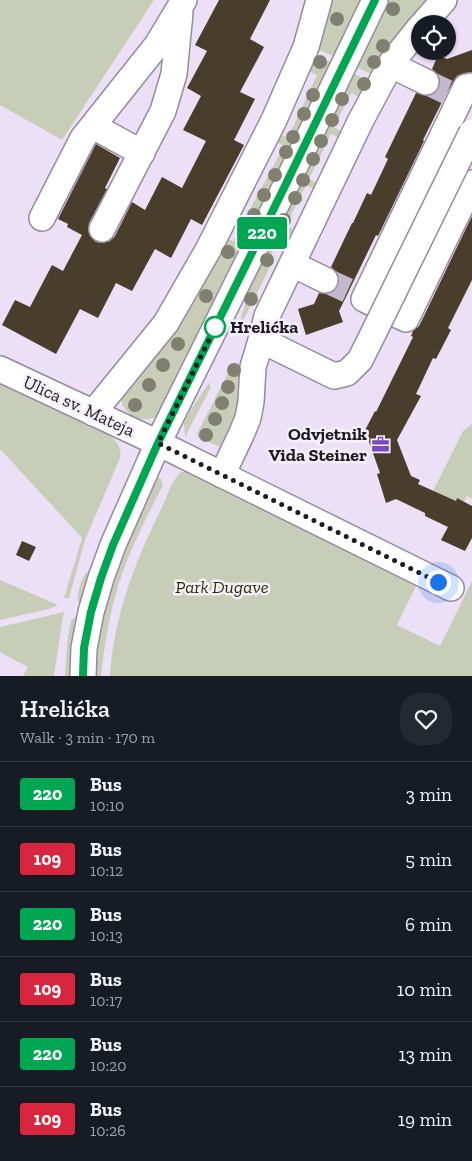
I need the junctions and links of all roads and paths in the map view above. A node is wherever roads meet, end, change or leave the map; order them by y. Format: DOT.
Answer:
graph roads {
  1 [pos="319,0"];
  2 [pos="375,0"];
  3 [pos="444,0"];
  4 [pos="182,4"];
  5 [pos="431,15"];
  6 [pos="411,39"];
  7 [pos="391,65"];
  8 [pos="451,90"];
  9 [pos="93,126"];
  10 [pos="472,132"];
  11 [pos="142,153"];
  12 [pos="472,183"];
  13 [pos="42,218"];
  14 [pos="102,229"];
  15 [pos="292,264"];
  16 [pos="325,280"];
  17 [pos="261,340"];
  18 [pos="0,369"];
  19 [pos="93,413"];
  20 [pos="158,443"];
  21 [pos="222,475"];
  22 [pos="451,588"];
  23 [pos="83,676"];
  1 -- 19 [label="street"];
  2 -- 20 [label="street"];
  3 -- 5 [label="street"];
  4 -- 9 [label="street"];
  4 -- 11 [label="street"];
  6 -- 7 [label="street"];
  7 -- 8 [label="street"];
  7 -- 15 [label="street"];
  8 -- 12 [label="street"];
  9 -- 11 [label="street"];
  9 -- 13 [label="street"];
  10 -- 17 [label="street, bridge"];
  11 -- 14 [label="street"];
  15 -- 16 [label="street"];
  15 -- 17 [label="street"];
  17 -- 21 [label="street"];
  18 -- 19 [label="street, Ulica sv. Mateja"];
  19 -- 20 [label="street, Ulica sv. Mateja"];
  20 -- 21 [label="street, Ulica sv. Mateja"];
  20 -- 23 [label="street"];
  21 -- 22 [label="street, Ulica sv. Mateja"];
}
